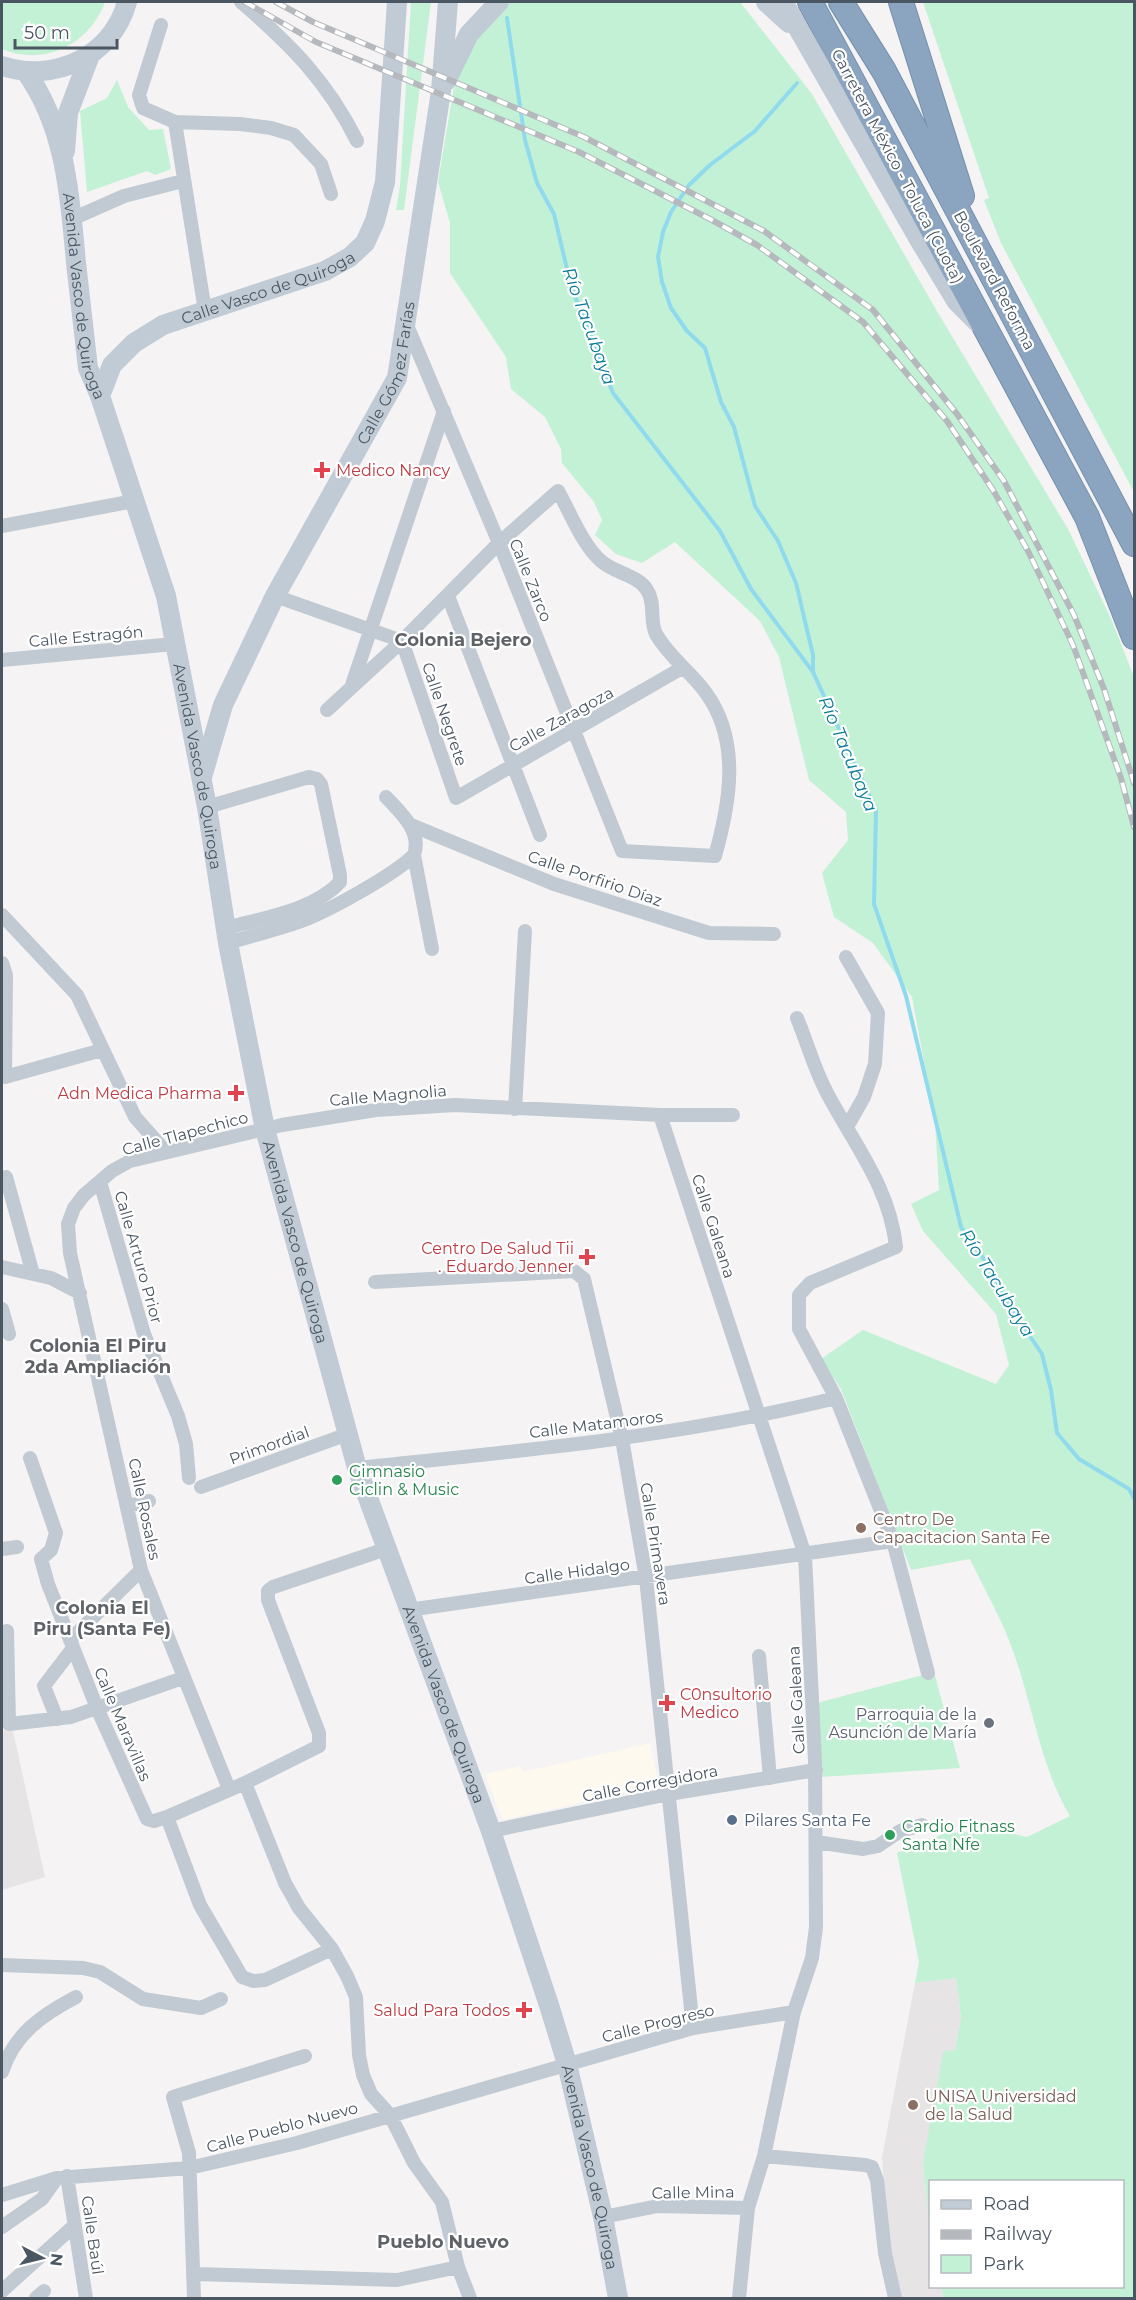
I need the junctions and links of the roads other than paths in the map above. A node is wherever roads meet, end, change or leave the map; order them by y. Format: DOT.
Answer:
graph roads {
  1 [pos="127,2"];
  2 [pos="241,2"];
  3 [pos="397,2"];
  4 [pos="448,2"];
  5 [pos="499,2"];
  6 [pos="766,2"];
  7 [pos="783,2"];
  8 [pos="810,2"];
  9 [pos="901,2"];
  10 [pos="847,7"];
  11 [pos="160,25"];
  12 [pos="800,33"];
  13 [pos="90,55"];
  14 [pos="2,66"];
  15 [pos="26,72"];
  16 [pos="441,91"];
  17 [pos="175,122"];
  18 [pos="357,141"];
  19 [pos="64,162"];
  20 [pos="183,181"];
  21 [pos="331,194"];
  22 [pos="72,219"];
  23 [pos="981,255"];
  24 [pos="205,311"];
  25 [pos="405,323"];
  26 [pos="985,330"];
  27 [pos="100,396"];
  28 [pos="444,411"];
  29 [pos="134,501"];
  30 [pos="1087,517"];
  31 [pos="2,526"];
  32 [pos="499,543"];
  33 [pos="1134,544"];
  34 [pos="1134,595"];
  35 [pos="275,596"];
  36 [pos="448,596"];
  37 [pos="371,630"];
  38 [pos="1134,637"];
  39 [pos="402,641"];
  40 [pos="174,644"];
  41 [pos="2,660"];
  42 [pos="682,668"];
  43 [pos="351,688"];
  44 [pos="327,710"];
  45 [pos="573,732"];
  46 [pos="514,764"];
  47 [pos="202,779"];
  48 [pos="386,797"];
  49 [pos="456,798"];
  50 [pos="207,807"];
  51 [pos="411,825"];
  52 [pos="540,835"];
  53 [pos="414,855"];
  54 [pos="2,915"];
  55 [pos="525,931"];
  56 [pos="774,934"];
  57 [pos="227,935"];
  58 [pos="432,949"];
  59 [pos="846,957"];
  60 [pos="2,963"];
  61 [pos="797,1018"];
  62 [pos="102,1050"];
  63 [pos="515,1108"];
  64 [pos="660,1115"];
  65 [pos="733,1115"];
  66 [pos="847,1127"];
  67 [pos="265,1129"];
  68 [pos="166,1152"];
  69 [pos="6,1177"];
  70 [pos="100,1182"];
  71 [pos="68,1224"];
  72 [pos="2,1267"];
  73 [pos="33,1274"];
  74 [pos="375,1281"];
  75 [pos="80,1293"];
  76 [pos="2,1309"];
  77 [pos="9,1334"];
  78 [pos="836,1398"];
  79 [pos="758,1417"];
  80 [pos="348,1434"];
  81 [pos="622,1439"];
  82 [pos="30,1458"];
  83 [pos="357,1468"];
  84 [pos="189,1478"];
  85 [pos="201,1487"];
  86 [pos="150,1501"];
  87 [pos="128,1506"];
  88 [pos="893,1541"];
  89 [pos="17,1547"];
  90 [pos="2,1549"];
  91 [pos="386,1549"];
  92 [pos="805,1555"];
  93 [pos="141,1570"];
  94 [pos="646,1578"];
  95 [pos="408,1610"];
  96 [pos="7,1631"];
  97 [pos="72,1644"];
  98 [pos="759,1656"];
  99 [pos="928,1673"];
  100 [pos="183,1678"];
  101 [pos="97,1708"];
  102 [pos="57,1719"];
  103 [pos="816,1770"];
  104 [pos="770,1778"];
  105 [pos="245,1783"];
  106 [pos="229,1789"];
  107 [pos="669,1794"];
  108 [pos="168,1817"];
  109 [pos="922,1825"];
  110 [pos="491,1831"];
  111 [pos="816,1842"];
  112 [pos="332,1949"];
  113 [pos="2,1965"];
  114 [pos="76,1997"];
  115 [pos="221,1999"];
  116 [pos="794,2012"];
  117 [pos="693,2028"];
  118 [pos="305,2056"];
  119 [pos="567,2064"];
  120 [pos="2,2072"];
  121 [pos="390,2115"];
  122 [pos="764,2156"];
  123 [pos="189,2168"];
  124 [pos="62,2177"];
  125 [pos="2,2195"];
  126 [pos="748,2208"];
  127 [pos="603,2217"];
  128 [pos="75,2225"];
  129 [pos="2,2227"];
  130 [pos="458,2267"];
  131 [pos="194,2274"];
  132 [pos="2,2291"];
  133 [pos="86,2298"];
  134 [pos="194,2298"];
  135 [pos="470,2298"];
  136 [pos="618,2298"];
  137 [pos="739,2298"];
  138 [pos="896,2298"];
  1 -- 13 [label="main road"];
  2 -- 18 [label="street"];
  3 -- 24 [label="main road, Calle Vasco de Quiroga"];
  4 -- 16 [label="main road, Calle Gómez Farías"];
  5 -- 16 [label="main road"];
  6 -- 12 [label="main road"];
  7 -- 12 [label="main road"];
  8 -- 26 [label="highway, Carretera México - Toluca (Cuota)"];
  9 -- 23 [label="highway"];
  10 -- 23 [label="highway, Boulevard Reforma"];
  11 -- 17 [label="street"];
  12 -- 26 [label="main road"];
  13 -- 15 [label="main road"];
  13 -- 19 [label="main road, Avenida Vasco de Quiroga"];
  14 -- 15 [label="main road"];
  15 -- 19 [label="main road, Avenida Vasco de Quiroga"];
  16 -- 25 [label="main road, Calle Gómez Farías"];
  17 -- 20 [label="street"];
  17 -- 21 [label="street"];
  19 -- 22 [label="main road, Avenida Vasco de Quiroga"];
  20 -- 22 [label="street"];
  20 -- 24 [label="street"];
  22 -- 27 [label="main road, Avenida Vasco de Quiroga"];
  23 -- 33 [label="highway, Boulevard Reforma"];
  24 -- 27 [label="main road, Calle Vasco de Quiroga"];
  25 -- 28 [label="street, Calle Zarco"];
  25 -- 35 [label="main road, Calle Gómez Farías"];
  26 -- 30 [label="highway, Boulevard Reforma"];
  27 -- 29 [label="main road, Avenida Vasco de Quiroga"];
  28 -- 32 [label="street, Calle Zarco"];
  28 -- 37 [label="street"];
  29 -- 31 [label="street"];
  29 -- 40 [label="main road, Avenida Vasco de Quiroga"];
  30 -- 34 [label="highway"];
  30 -- 38 [label="highway, Boulevard Reforma"];
  32 -- 36 [label="street"];
  32 -- 42 [label="street"];
  32 -- 45 [label="street, Calle Zarco"];
  35 -- 37 [label="street"];
  35 -- 47 [label="main road, Calle Gómez Farías"];
  36 -- 39 [label="street"];
  36 -- 46 [label="street"];
  37 -- 39 [label="street"];
  37 -- 43 [label="street"];
  39 -- 43 [label="street"];
  39 -- 49 [label="street, Calle Negrete"];
  40 -- 41 [label="street, Calle Estragón"];
  40 -- 47 [label="main road, Avenida Vasco de Quiroga"];
  42 -- 45 [label="street, Calle Zaragoza"];
  42 -- 45 [label="street, Calle Zarco"];
  43 -- 44 [label="street"];
  45 -- 46 [label="street, Calle Zaragoza"];
  46 -- 49 [label="street, Calle Zaragoza"];
  46 -- 52 [label="street"];
  47 -- 50 [label="main road, Avenida Vasco de Quiroga"];
  48 -- 51 [label="street, Calle Porfirio Díaz"];
  50 -- 57 [label="main road, Avenida Vasco de Quiroga"];
  50 -- 57 [label="street"];
  51 -- 53 [label="street"];
  51 -- 56 [label="street, Calle Porfirio Díaz"];
  53 -- 57 [label="street"];
  53 -- 58 [label="street"];
  54 -- 62 [label="street"];
  55 -- 63 [label="street"];
  57 -- 67 [label="main road, Avenida Vasco de Quiroga"];
  59 -- 66 [label="street"];
  60 -- 62 [label="street"];
  61 -- 66 [label="street"];
  62 -- 68 [label="street"];
  63 -- 64 [label="street, Calle Magnolia"];
  63 -- 67 [label="street, Calle Magnolia"];
  64 -- 65 [label="street, Calle Magnolia"];
  64 -- 79 [label="street, Calle Galeana"];
  66 -- 78 [label="street"];
  67 -- 68 [label="street, Calle Tlapechico"];
  67 -- 80 [label="main road, Avenida Vasco de Quiroga"];
  68 -- 70 [label="street, Calle Tlapechico"];
  69 -- 73 [label="street"];
  70 -- 71 [label="street, Calle Tlapechico"];
  70 -- 84 [label="street, Calle Arturo Prior"];
  71 -- 75 [label="street, Calle Rosales"];
  72 -- 73 [label="street"];
  73 -- 75 [label="street"];
  74 -- 81 [label="street, Calle Primavera"];
  75 -- 87 [label="street, Calle Rosales"];
  76 -- 77 [label="street"];
  78 -- 79 [label="street, Calle Matamoros"];
  78 -- 88 [label="street"];
  79 -- 81 [label="street, Calle Matamoros"];
  79 -- 92 [label="street, Calle Galeana"];
  80 -- 83 [label="main road, Avenida Vasco de Quiroga"];
  80 -- 85 [label="street, Primordial"];
  81 -- 83 [label="street, Calle Matamoros"];
  81 -- 94 [label="street, Calle Primavera"];
  82 -- 97 [label="street, Calle Maravillas"];
  83 -- 91 [label="main road, Avenida Vasco de Quiroga"];
  86 -- 87 [label="street"];
  87 -- 93 [label="street, Calle Rosales"];
  88 -- 92 [label="street, Calle Hidalgo"];
  88 -- 99 [label="street"];
  89 -- 90 [label="street"];
  91 -- 95 [label="main road, Avenida Vasco de Quiroga"];
  91 -- 105 [label="street"];
  92 -- 94 [label="street, Calle Hidalgo"];
  92 -- 103 [label="street, Calle Galeana"];
  93 -- 97 [label="street"];
  93 -- 100 [label="street, Calle Rosales"];
  94 -- 95 [label="street, Calle Hidalgo"];
  94 -- 107 [label="street, Calle Primavera"];
  95 -- 110 [label="main road, Avenida Vasco de Quiroga"];
  96 -- 102 [label="street"];
  97 -- 101 [label="street, Calle Maravillas"];
  97 -- 102 [label="street"];
  98 -- 104 [label="street"];
  100 -- 101 [label="street"];
  100 -- 106 [label="street, Calle Rosales"];
  101 -- 102 [label="street"];
  101 -- 108 [label="street, Calle Maravillas"];
  103 -- 104 [label="street, Calle Corregidora"];
  103 -- 111 [label="street, Calle Galeana"];
  104 -- 107 [label="street, Calle Corregidora"];
  105 -- 106 [label="street"];
  105 -- 112 [label="street"];
  106 -- 108 [label="street"];
  107 -- 110 [label="street, Calle Corregidora"];
  107 -- 117 [label="street, Calle Primavera"];
  108 -- 112 [label="street"];
  109 -- 111 [label="street"];
  110 -- 119 [label="main road, Avenida Vasco de Quiroga"];
  111 -- 116 [label="street, Calle Galeana"];
  112 -- 121 [label="street"];
  113 -- 115 [label="street"];
  114 -- 120 [label="street"];
  116 -- 117 [label="street, Calle Progreso"];
  116 -- 122 [label="street, Calle Galeana"];
  117 -- 119 [label="street, Calle Progreso"];
  118 -- 123 [label="street"];
  119 -- 121 [label="street, Calle Pueblo Nuevo"];
  119 -- 127 [label="main road, Avenida Vasco de Quiroga"];
  121 -- 123 [label="street, Calle Pueblo Nuevo"];
  121 -- 130 [label="street"];
  122 -- 126 [label="street, Calle Galeana"];
  122 -- 138 [label="street"];
  123 -- 124 [label="street, Calle Pueblo Nuevo"];
  123 -- 131 [label="street"];
  124 -- 125 [label="street, Calle Pueblo Nuevo"];
  124 -- 128 [label="street, Calle Baúl"];
  124 -- 129 [label="street"];
  126 -- 127 [label="street, Calle Mina"];
  126 -- 137 [label="street, Calle Galeana"];
  127 -- 136 [label="main road, Avenida Vasco de Quiroga"];
  128 -- 132 [label="street"];
  128 -- 133 [label="street, Calle Baúl"];
  130 -- 131 [label="street"];
  130 -- 135 [label="street"];
  131 -- 134 [label="street"];
}
